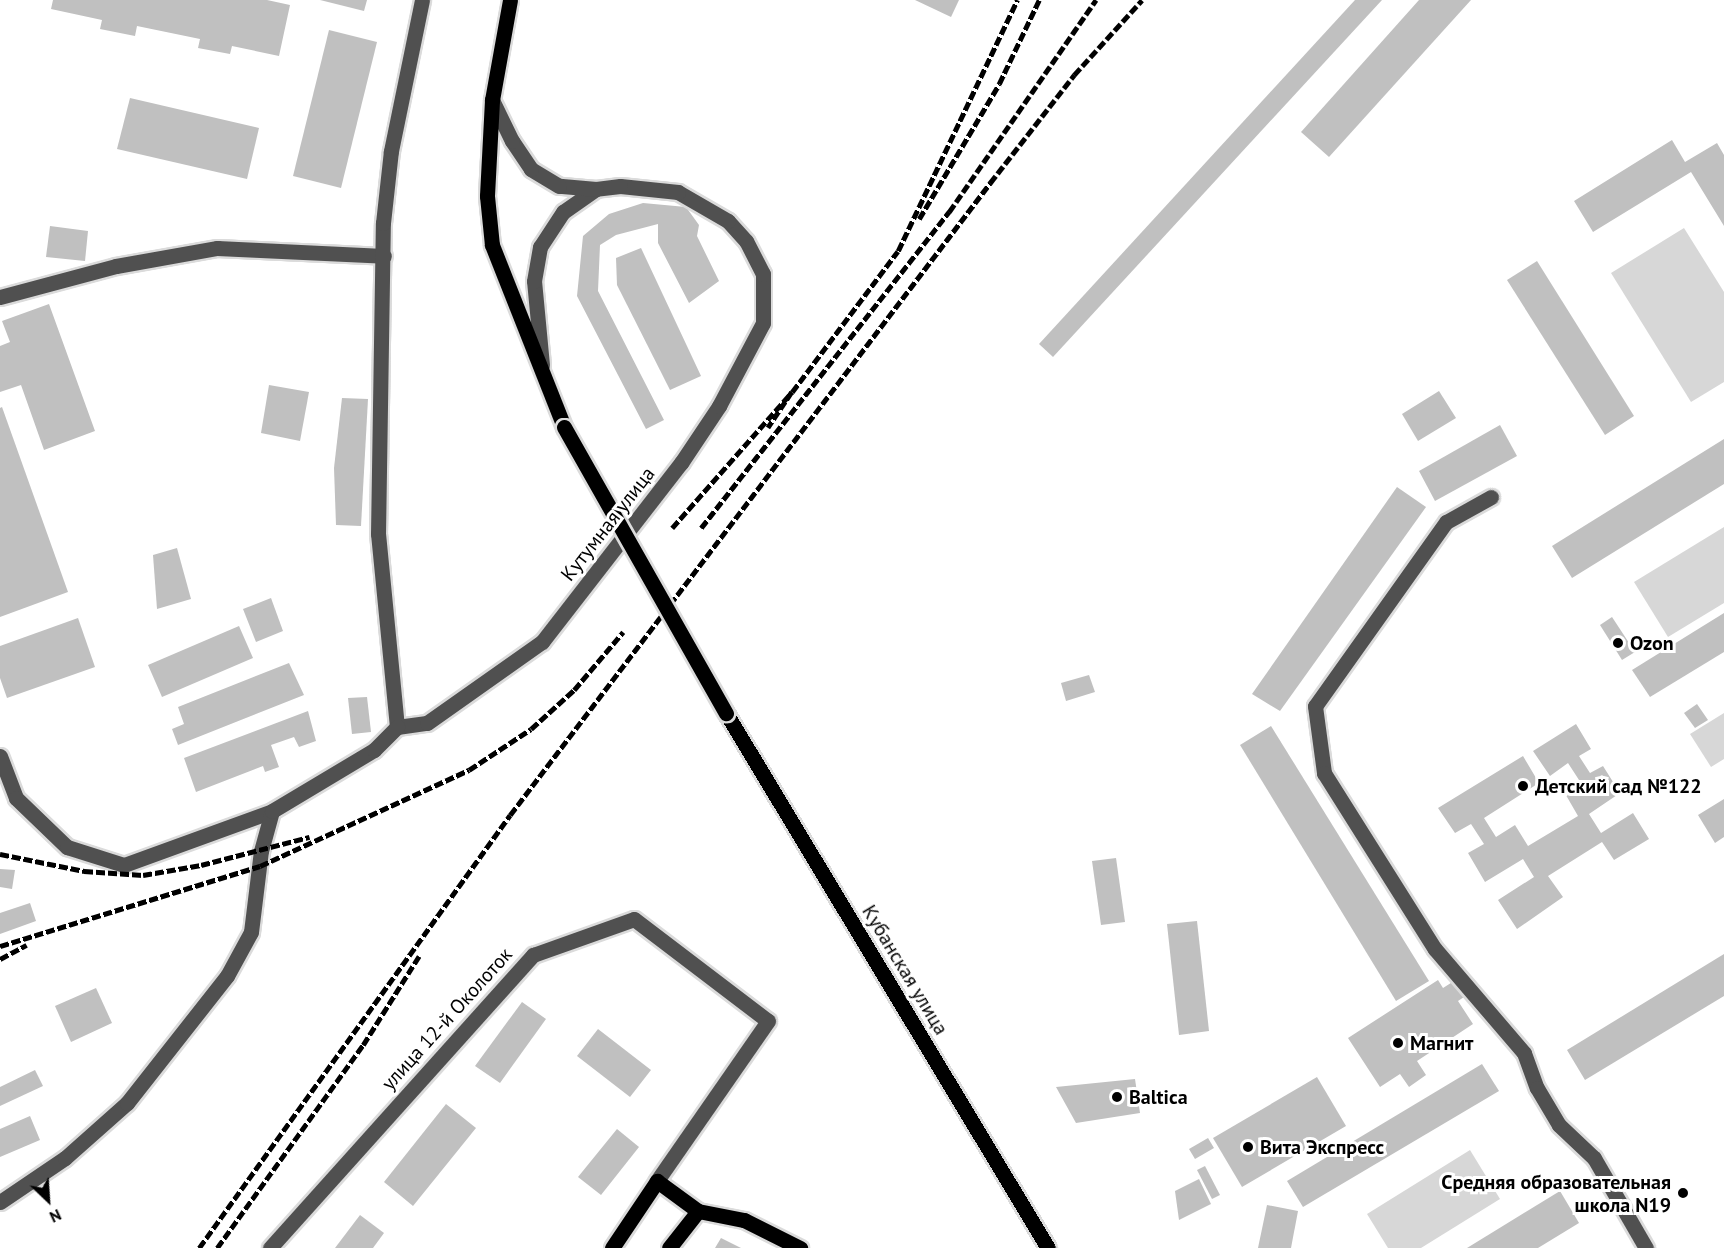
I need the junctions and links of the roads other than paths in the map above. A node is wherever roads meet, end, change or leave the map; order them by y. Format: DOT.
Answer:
graph roads {
  1 [pos="422,0"];
  2 [pos="510,0"];
  3 [pos="492,100"];
  4 [pos="596,189"];
  5 [pos="384,256"];
  6 [pos="0,297"];
  7 [pos="544,383"];
  8 [pos="1491,497"];
  9 [pos="397,727"];
  10 [pos="0,756"];
  11 [pos="272,811"];
  12 [pos="657,1181"];
  13 [pos="0,1202"];
  14 [pos="698,1211"];
  15 [pos="270,1248"];
  16 [pos="612,1248"];
  17 [pos="669,1248"];
  18 [pos="800,1248"];
  19 [pos="1047,1248"];
  20 [pos="1646,1248"];
  1 -- 5 [label="street"];
  2 -- 3 [label="main road, Кубанская улица"];
  3 -- 4 [label="street"];
  3 -- 7 [label="main road, Кубанская улица"];
  4 -- 7 [label="street"];
  4 -- 9 [label="street, Кутумная улица"];
  5 -- 6 [label="street"];
  5 -- 9 [label="street"];
  7 -- 19 [label="main road, Кубанская улица, bridge"];
  8 -- 20 [label="street"];
  9 -- 11 [label="street"];
  10 -- 11 [label="street"];
  11 -- 13 [label="street"];
  12 -- 14 [label="main road"];
  12 -- 15 [label="street, улица 12-й Околоток"];
  12 -- 16 [label="main road"];
  14 -- 17 [label="main road"];
  14 -- 18 [label="main road"];
}
